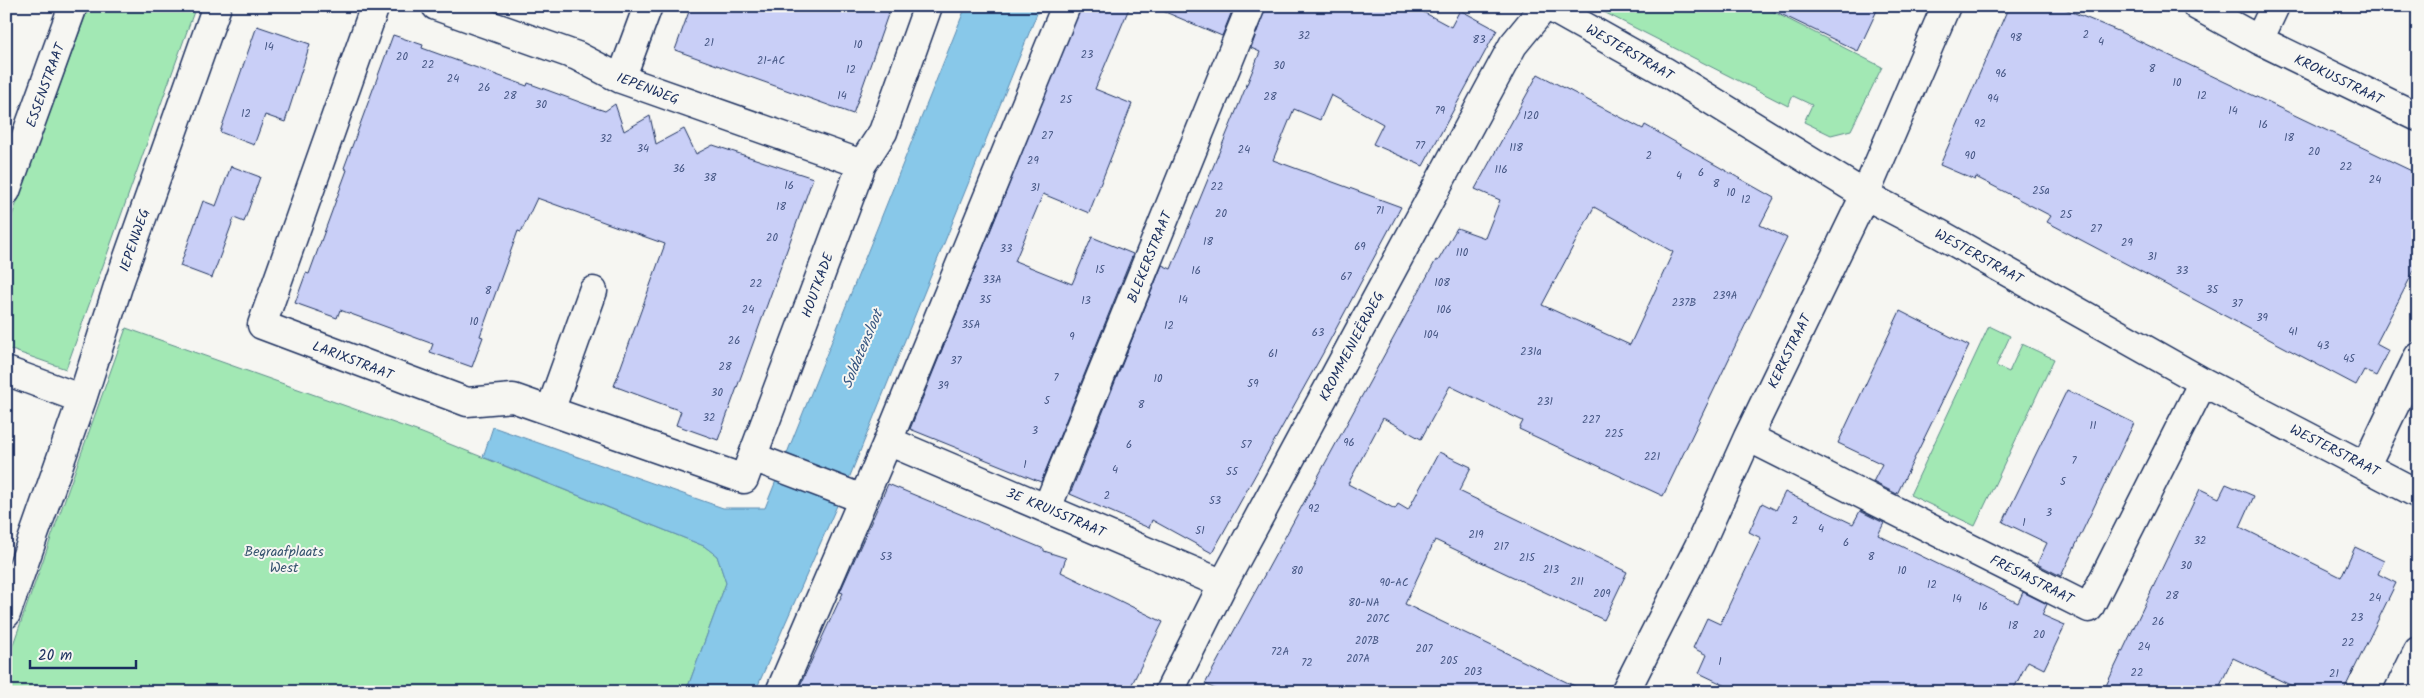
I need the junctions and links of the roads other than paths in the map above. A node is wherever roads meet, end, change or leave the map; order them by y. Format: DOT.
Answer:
graph roads {
  1 [pos="73,6"];
  2 [pos="217,6"];
  3 [pos="375,6"];
  4 [pos="436,6"];
  5 [pos="648,6"];
  6 [pos="928,6"];
  7 [pos="1066,6"];
  8 [pos="1251,6"];
  9 [pos="1547,6"];
  10 [pos="1946,6"];
  11 [pos="2197,6"];
  12 [pos="2275,6"];
  13 [pos="2259,40"];
  14 [pos="622,79"];
  15 [pos="2418,117"];
  16 [pos="862,164"];
  17 [pos="6,191"];
  18 [pos="1865,195"];
  19 [pos="593,291"];
  20 [pos="2418,357"];
  21 [pos="6,371"];
  22 [pos="2202,382"];
  23 [pos="82,399"];
  24 [pos="550,411"];
  25 [pos="1748,437"];
  26 [pos="888,441"];
  27 [pos="763,461"];
  28 [pos="2366,466"];
  29 [pos="2418,494"];
  30 [pos="855,495"];
  31 [pos="1047,508"];
  32 [pos="1223,584"];
  33 [pos="6,614"];
  34 [pos="2418,651"];
  35 [pos="1634,689"];
  36 [pos="780,692"];
  37 [pos="1168,692"];
  38 [pos="2398,692"];
  1 -- 17 [label="street, ESSENSTRAAT"];
  2 -- 23 [label="street, IEPENWEG"];
  3 -- 24 [label="street, LARIXSTRAAT"];
  4 -- 14 [label="street, IEPENWEG"];
  5 -- 14 [label="street"];
  6 -- 16 [label="street, HOUTKADE"];
  7 -- 26 [label="street"];
  8 -- 31 [label="street, BLEKERSTRAAT"];
  9 -- 18 [label="street, WESTERSTRAAT"];
  9 -- 32 [label="street, KROMMENIEËRWEG"];
  10 -- 18 [label="street, KERKSTRAAT"];
  11 -- 13 [label="street, KROKUSSTRAAT"];
  12 -- 13 [label="street"];
  13 -- 15 [label="street, KROKUSSTRAAT"];
  14 -- 16 [label="street, IEPENWEG"];
  16 -- 27 [label="street, HOUTKADE"];
  18 -- 22 [label="street, WESTERSTRAAT"];
  18 -- 25 [label="street, KERKSTRAAT"];
  19 -- 24 [label="street"];
  20 -- 28 [label="street"];
  21 -- 23 [label="street"];
  22 -- 25 [label="street, FRESIASTRAAT"];
  22 -- 28 [label="street, WESTERSTRAAT"];
  23 -- 33 [label="street, IEPENWEG"];
  24 -- 27 [label="street, LARIXSTRAAT"];
  25 -- 35 [label="street, KERKSTRAAT"];
  26 -- 30 [label="street"];
  26 -- 31 [label="street, 3E KRUISSTRAAT"];
  27 -- 30 [label="street"];
  28 -- 29 [label="street, WESTERSTRAAT"];
  30 -- 36 [label="street"];
  31 -- 32 [label="street, 3E KRUISSTRAAT"];
  32 -- 37 [label="street, KROMMENIEËRWEG"];
  34 -- 38 [label="street"];
}
